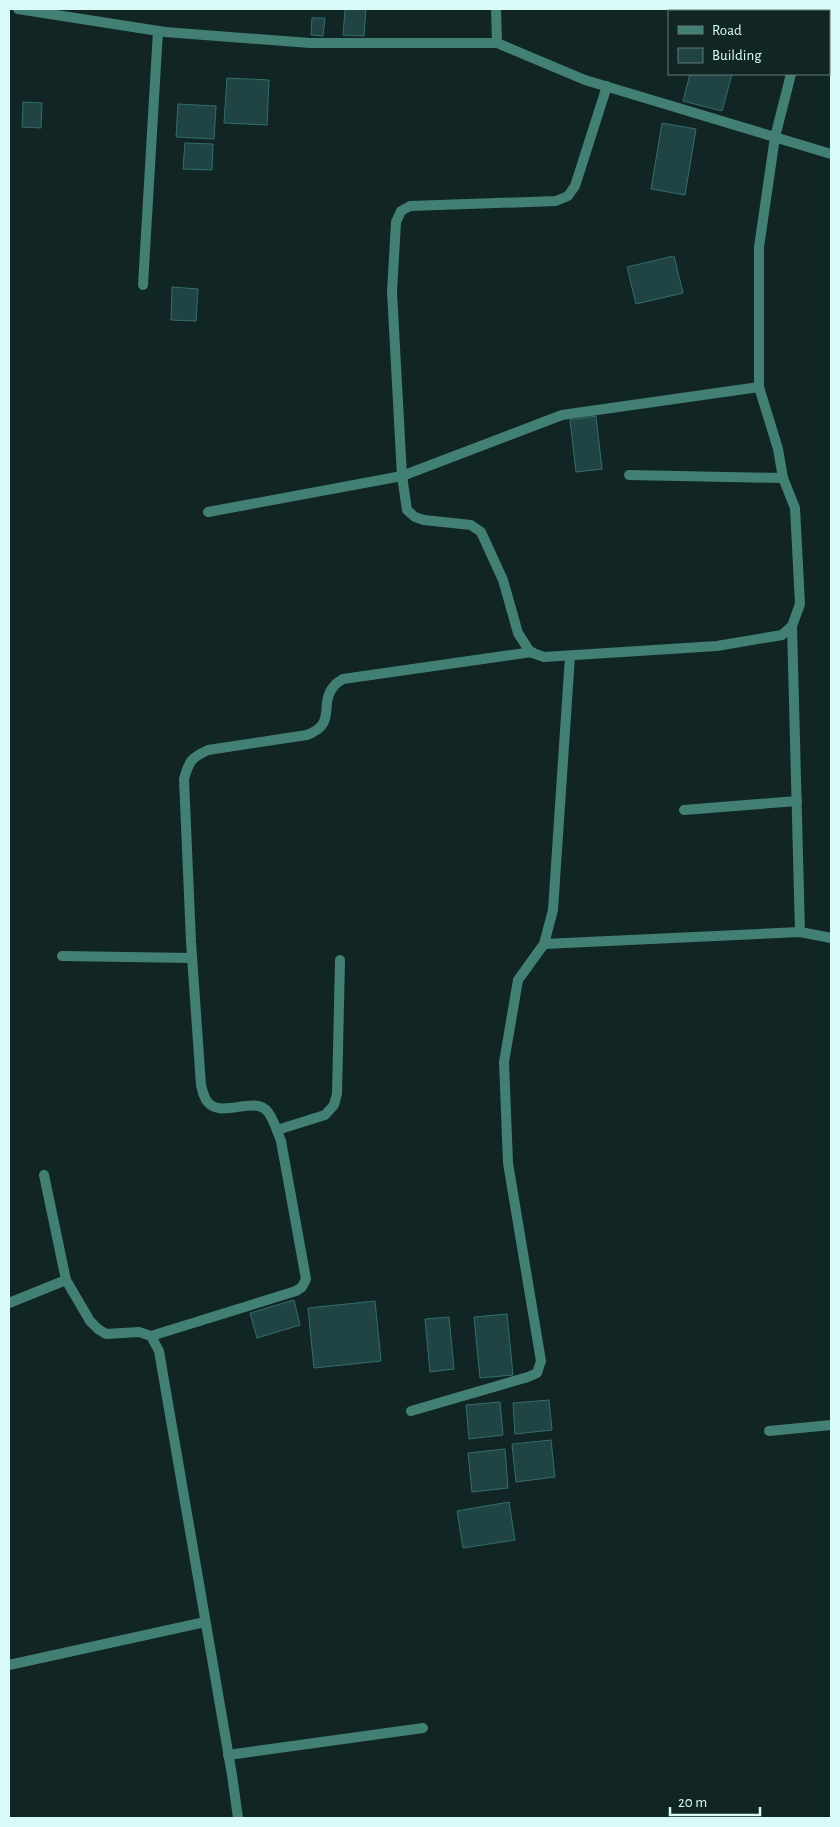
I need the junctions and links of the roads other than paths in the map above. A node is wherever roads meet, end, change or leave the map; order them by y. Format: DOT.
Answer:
graph roads {
  1 [pos="18,9"];
  2 [pos="496,9"];
  3 [pos="158,31"];
  4 [pos="497,43"];
  5 [pos="791,75"];
  6 [pos="607,86"];
  7 [pos="775,137"];
  8 [pos="831,154"];
  9 [pos="143,285"];
  10 [pos="759,387"];
  11 [pos="629,475"];
  12 [pos="402,476"];
  13 [pos="783,478"];
  14 [pos="208,512"];
  15 [pos="792,626"];
  16 [pos="532,652"];
  17 [pos="570,656"];
  18 [pos="797,801"];
  19 [pos="684,810"];
  20 [pos="800,932"];
  21 [pos="831,938"];
  22 [pos="544,944"];
  23 [pos="62,956"];
  24 [pos="192,958"];
  25 [pos="340,960"];
  26 [pos="277,1130"];
  27 [pos="44,1175"];
  28 [pos="66,1280"];
  29 [pos="9,1303"];
  30 [pos="150,1336"];
  31 [pos="411,1410"];
  32 [pos="831,1426"];
  33 [pos="769,1431"];
  34 [pos="205,1622"];
  35 [pos="9,1665"];
  36 [pos="423,1728"];
  37 [pos="228,1755"];
  38 [pos="238,1818"];
  1 -- 3 [label="street"];
  2 -- 4 [label="street"];
  3 -- 4 [label="street"];
  3 -- 9 [label="street"];
  4 -- 6 [label="street"];
  5 -- 7 [label="street"];
  6 -- 7 [label="street"];
  6 -- 12 [label="street"];
  7 -- 8 [label="street"];
  7 -- 10 [label="street"];
  10 -- 12 [label="street"];
  10 -- 13 [label="street"];
  11 -- 13 [label="street"];
  12 -- 14 [label="street"];
  12 -- 16 [label="street"];
  13 -- 15 [label="street"];
  15 -- 17 [label="street"];
  15 -- 18 [label="street"];
  16 -- 17 [label="street"];
  16 -- 24 [label="street"];
  17 -- 22 [label="street"];
  18 -- 19 [label="street"];
  18 -- 20 [label="street"];
  20 -- 21 [label="street"];
  20 -- 22 [label="street"];
  22 -- 31 [label="street"];
  23 -- 24 [label="street"];
  24 -- 26 [label="street"];
  25 -- 26 [label="street"];
  26 -- 30 [label="street"];
  27 -- 28 [label="street"];
  28 -- 29 [label="street"];
  28 -- 30 [label="street"];
  30 -- 34 [label="street"];
  32 -- 33 [label="street"];
  34 -- 35 [label="street"];
  34 -- 37 [label="street"];
  36 -- 37 [label="street"];
  37 -- 38 [label="street"];
}
